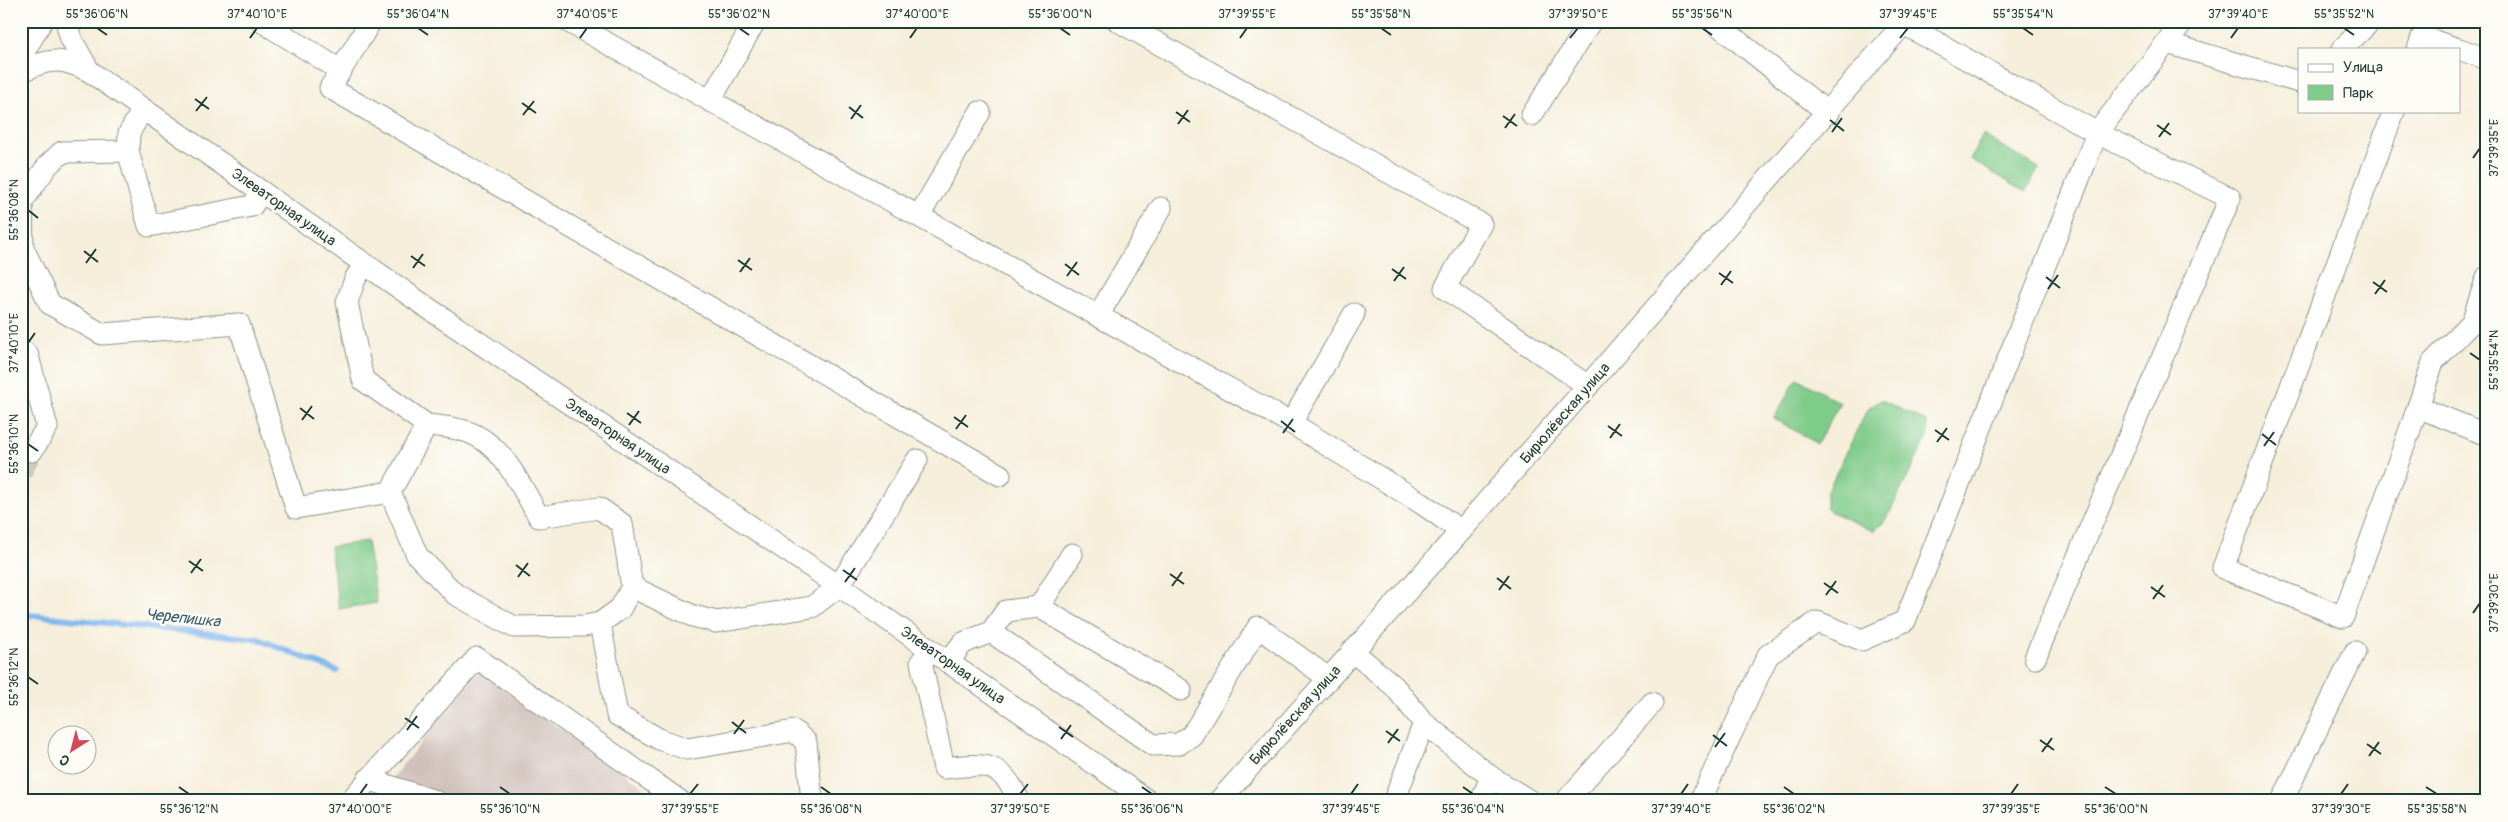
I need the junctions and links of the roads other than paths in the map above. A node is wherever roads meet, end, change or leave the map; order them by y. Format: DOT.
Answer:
graph roads {
  1 [pos="42,21"];
  2 [pos="66,21"];
  3 [pos="261,21"];
  4 [pos="371,21"];
  5 [pos="567,21"];
  6 [pos="755,21"];
  7 [pos="1118,21"];
  8 [pos="1591,21"];
  9 [pos="1713,21"];
  10 [pos="2183,21"];
  11 [pos="2371,21"];
  12 [pos="1905,23"];
  13 [pos="2167,43"];
  14 [pos="2343,48"];
  15 [pos="2418,48"];
  16 [pos="2456,48"];
  17 [pos="2460,49"];
  18 [pos="21,57"];
  19 [pos="2487,59"];
  20 [pos="89,70"];
  21 [pos="340,70"];
  22 [pos="21,72"];
  23 [pos="2298,82"];
  24 [pos="710,101"];
  25 [pos="143,109"];
  26 [pos="980,112"];
  27 [pos="2394,112"];
  28 [pos="1828,113"];
  29 [pos="1532,115"];
  30 [pos="2097,133"];
  31 [pos="128,151"];
  32 [pos="262,192"];
  33 [pos="1161,208"];
  34 [pos="920,216"];
  35 [pos="366,264"];
  36 [pos="2487,277"];
  37 [pos="1354,314"];
  38 [pos="1098,316"];
  39 [pos="21,349"];
  40 [pos="1588,386"];
  41 [pos="2418,407"];
  42 [pos="1291,423"];
  43 [pos="427,425"];
  44 [pos="2487,435"];
  45 [pos="32,451"];
  46 [pos="916,460"];
  47 [pos="1000,475"];
  48 [pos="390,492"];
  49 [pos="1461,531"];
  50 [pos="1072,554"];
  51 [pos="839,586"];
  52 [pos="632,587"];
  53 [pos="1038,606"];
  54 [pos="600,623"];
  55 [pos="991,632"];
  56 [pos="931,650"];
  57 [pos="1352,651"];
  58 [pos="2355,652"];
  59 [pos="2035,658"];
  60 [pos="948,662"];
  61 [pos="1328,678"];
  62 [pos="1181,690"];
  63 [pos="1652,703"];
  64 [pos="1424,723"];
  65 [pos="1491,777"];
  66 [pos="368,779"];
  67 [pos="350,801"];
  68 [pos="435,801"];
  69 [pos="680,801"];
  70 [pos="812,801"];
  71 [pos="1019,801"];
  72 [pos="1148,801"];
  73 [pos="1218,801"];
  74 [pos="1394,801"];
  75 [pos="1481,801"];
  76 [pos="1530,801"];
  77 [pos="1566,801"];
  78 [pos="1700,801"];
  79 [pos="2282,801"];
  1 -- 18 [label="street"];
  2 -- 20 [label="street"];
  3 -- 21 [label="street"];
  4 -- 21 [label="street"];
  5 -- 24 [label="street"];
  6 -- 24 [label="street"];
  7 -- 40 [label="street"];
  8 -- 29 [label="street"];
  9 -- 28 [label="street"];
  10 -- 13 [label="street"];
  11 -- 14 [label="street"];
  12 -- 28 [label="street, Бирюлёвская улица"];
  12 -- 30 [label="street"];
  13 -- 23 [label="street"];
  13 -- 30 [label="street"];
  15 -- 16 [label="street"];
  17 -- 19 [label="street"];
  20 -- 22 [label="street"];
  20 -- 25 [label="street, Элеваторная улица"];
  21 -- 47 [label="street"];
  24 -- 34 [label="street"];
  25 -- 31 [label="street"];
  25 -- 32 [label="street, Элеваторная улица"];
  26 -- 34 [label="street"];
  27 -- 41 [label="street"];
  28 -- 40 [label="street, Бирюлёвская улица"];
  30 -- 59 [label="street"];
  30 -- 78 [label="street"];
  31 -- 32 [label="street"];
  31 -- 48 [label="street"];
  32 -- 35 [label="street, Элеваторная улица"];
  33 -- 38 [label="street"];
  34 -- 38 [label="street"];
  35 -- 43 [label="street"];
  35 -- 51 [label="street, Элеваторная улица"];
  36 -- 41 [label="street"];
  37 -- 42 [label="street"];
  38 -- 42 [label="street"];
  39 -- 45 [label="street"];
  40 -- 49 [label="street, Бирюлёвская улица"];
  41 -- 44 [label="street"];
  42 -- 49 [label="street"];
  43 -- 48 [label="street"];
  43 -- 52 [label="street"];
  46 -- 51 [label="street"];
  48 -- 54 [label="street"];
  49 -- 57 [label="street, Бирюлёвская улица"];
  50 -- 53 [label="street"];
  51 -- 52 [label="street"];
  51 -- 56 [label="street, Элеваторная улица"];
  52 -- 54 [label="street"];
  53 -- 55 [label="street"];
  53 -- 62 [label="street"];
  54 -- 70 [label="street"];
  55 -- 60 [label="street"];
  55 -- 61 [label="street"];
  56 -- 60 [label="street, Элеваторная улица"];
  56 -- 71 [label="street"];
  57 -- 61 [label="street, Бирюлёвская улица"];
  57 -- 64 [label="street"];
  58 -- 79 [label="street"];
  60 -- 72 [label="street, Элеваторная улица"];
  61 -- 73 [label="street, Бирюлёвская улица"];
  63 -- 77 [label="street"];
  64 -- 65 [label="street"];
  64 -- 74 [label="street"];
  65 -- 75 [label="street"];
  65 -- 76 [label="street"];
  66 -- 67 [label="street"];
  66 -- 68 [label="street"];
  66 -- 69 [label="street"];
}
